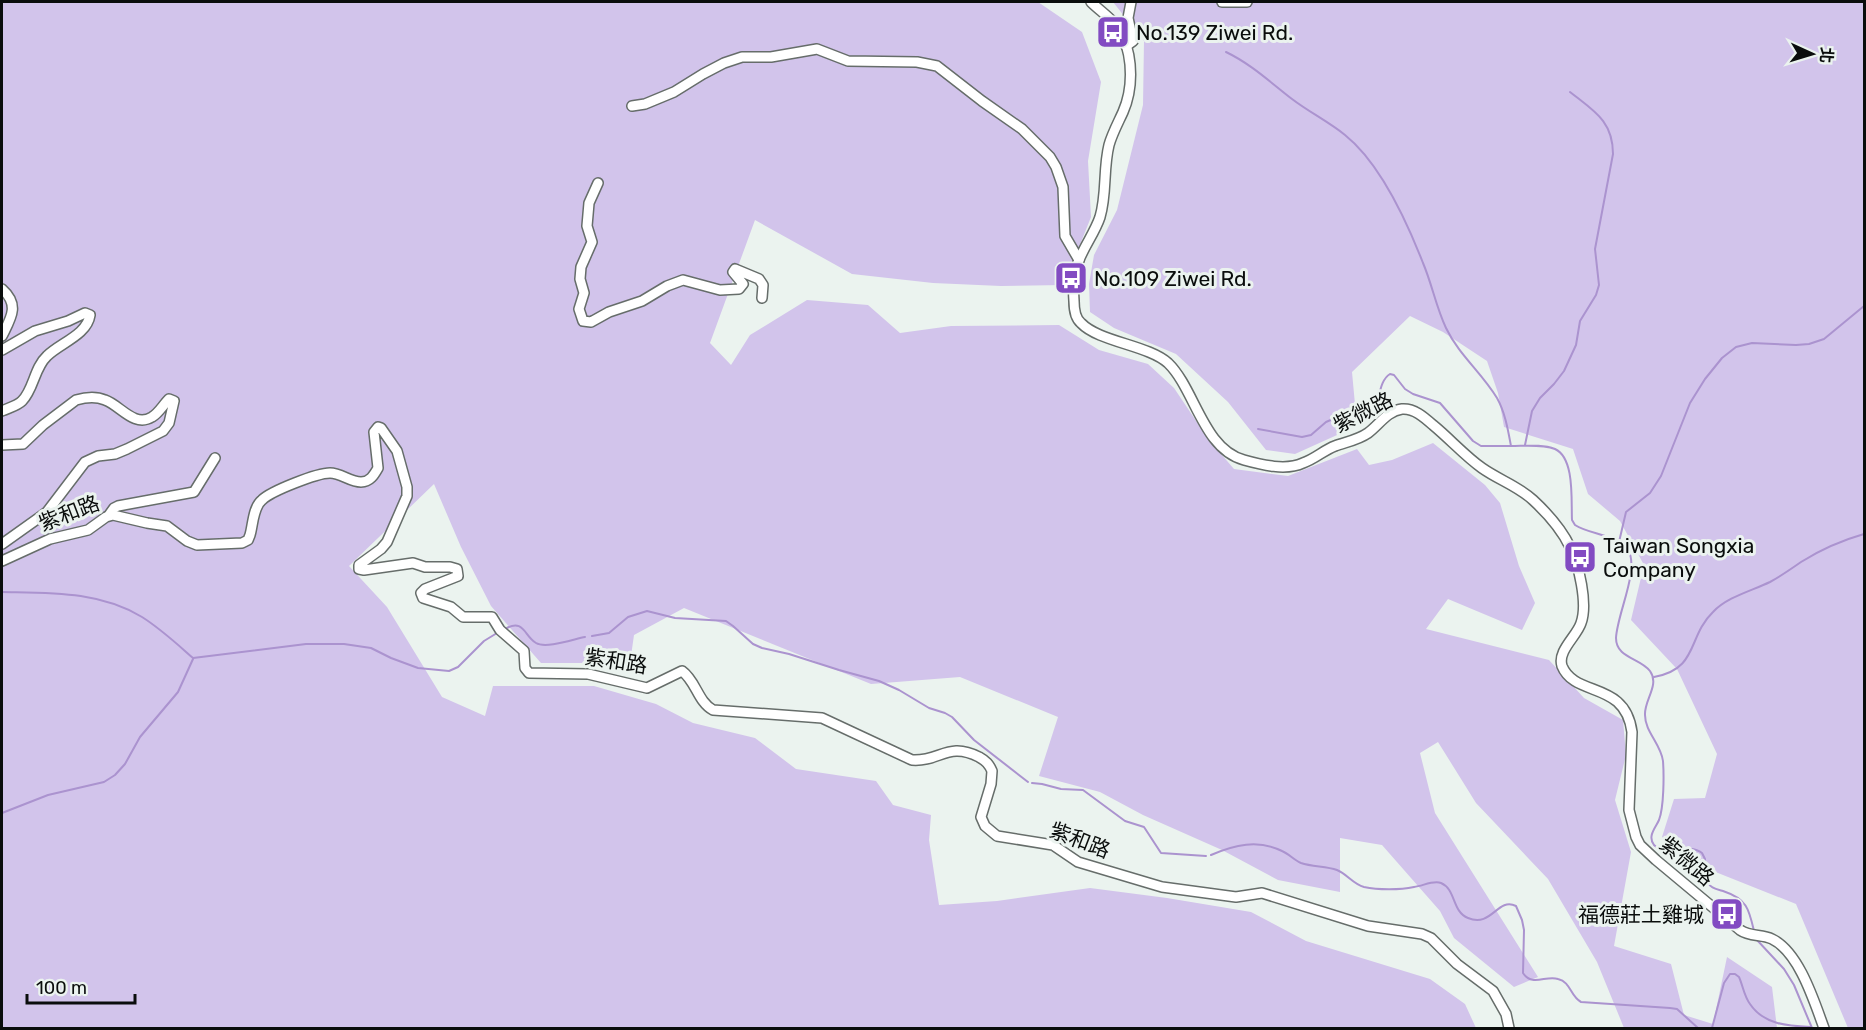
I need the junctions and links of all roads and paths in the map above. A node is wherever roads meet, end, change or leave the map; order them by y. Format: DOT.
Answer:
graph roads {
  1 [pos="1091,2"];
  2 [pos="1131,2"];
  3 [pos="1222,2"];
  4 [pos="1247,2"];
  5 [pos="1126,46"];
  6 [pos="632,106"];
  7 [pos="598,183"];
  8 [pos="1079,260"];
  9 [pos="2,289"];
  10 [pos="762,298"];
  11 [pos="2,336"];
  12 [pos="2,350"];
  13 [pos="2,411"];
  14 [pos="2,445"];
  15 [pos="215,458"];
  16 [pos="109,515"];
  17 [pos="2,544"];
  18 [pos="2,561"];
  19 [pos="1509,1029"];
  20 [pos="1824,1029"];
  1 -- 5 [label="street, 紫微路"];
  2 -- 5 [label="street"];
  3 -- 4 [label="street"];
  5 -- 8 [label="street, 紫微路"];
  6 -- 8 [label="street"];
  7 -- 10 [label="street"];
  8 -- 20 [label="street, 紫微路"];
  9 -- 11 [label="street"];
  12 -- 13 [label="street"];
  14 -- 17 [label="street, 紫和路"];
  15 -- 16 [label="street"];
  16 -- 18 [label="street, 紫和路"];
  16 -- 19 [label="street, 紫和路"];
}
